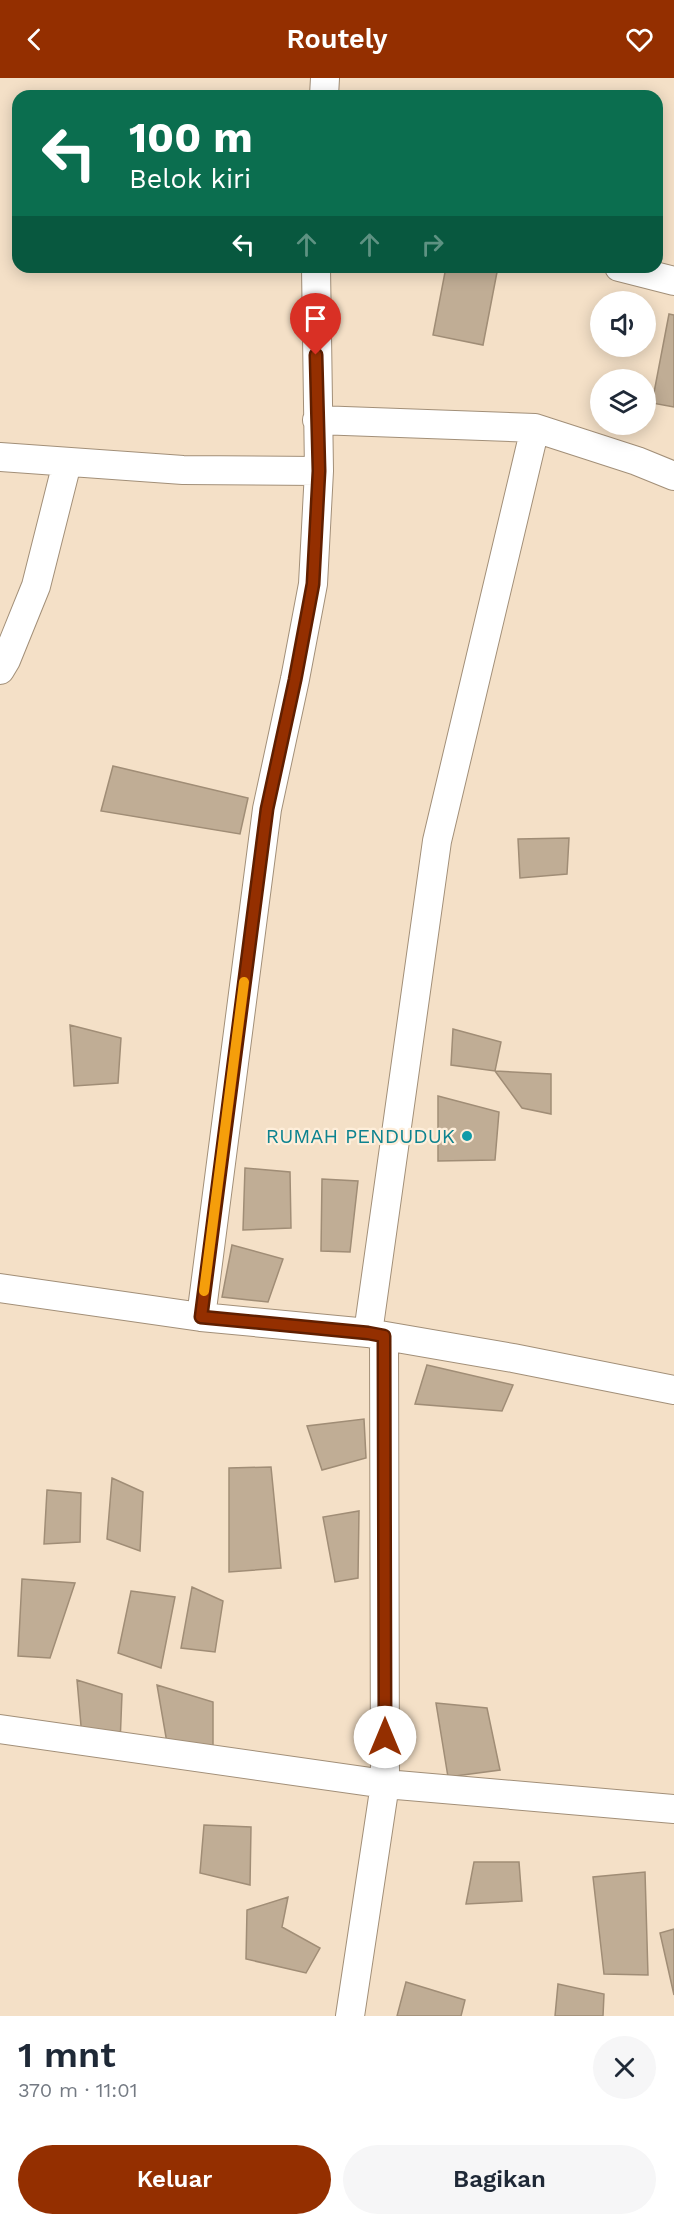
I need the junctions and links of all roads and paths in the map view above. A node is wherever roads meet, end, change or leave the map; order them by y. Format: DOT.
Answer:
graph roads {
  1 [pos="316,273"];
  2 [pos="643,273"];
  3 [pos="674,281"];
  4 [pos="317,420"];
  5 [pos="535,428"];
  6 [pos="0,457"];
  7 [pos="67,463"];
  8 [pos="319,471"];
  9 [pos="674,476"];
  10 [pos="0,670"];
  11 [pos="0,1288"];
  12 [pos="201,1317"];
  13 [pos="376,1335"];
  14 [pos="674,1390"];
  15 [pos="0,1729"];
  16 [pos="385,1784"];
  17 [pos="674,1809"];
  18 [pos="350,2016"];
  1 -- 4 [label="street"];
  2 -- 3 [label="street"];
  4 -- 5 [label="street"];
  4 -- 8 [label="street"];
  5 -- 9 [label="street"];
  5 -- 13 [label="street"];
  6 -- 7 [label="street"];
  7 -- 8 [label="street"];
  7 -- 10 [label="street"];
  8 -- 12 [label="street"];
  11 -- 12 [label="street"];
  12 -- 13 [label="street"];
  13 -- 14 [label="street"];
  13 -- 16 [label="street"];
  15 -- 16 [label="street"];
  16 -- 17 [label="street"];
  16 -- 18 [label="street"];
}
